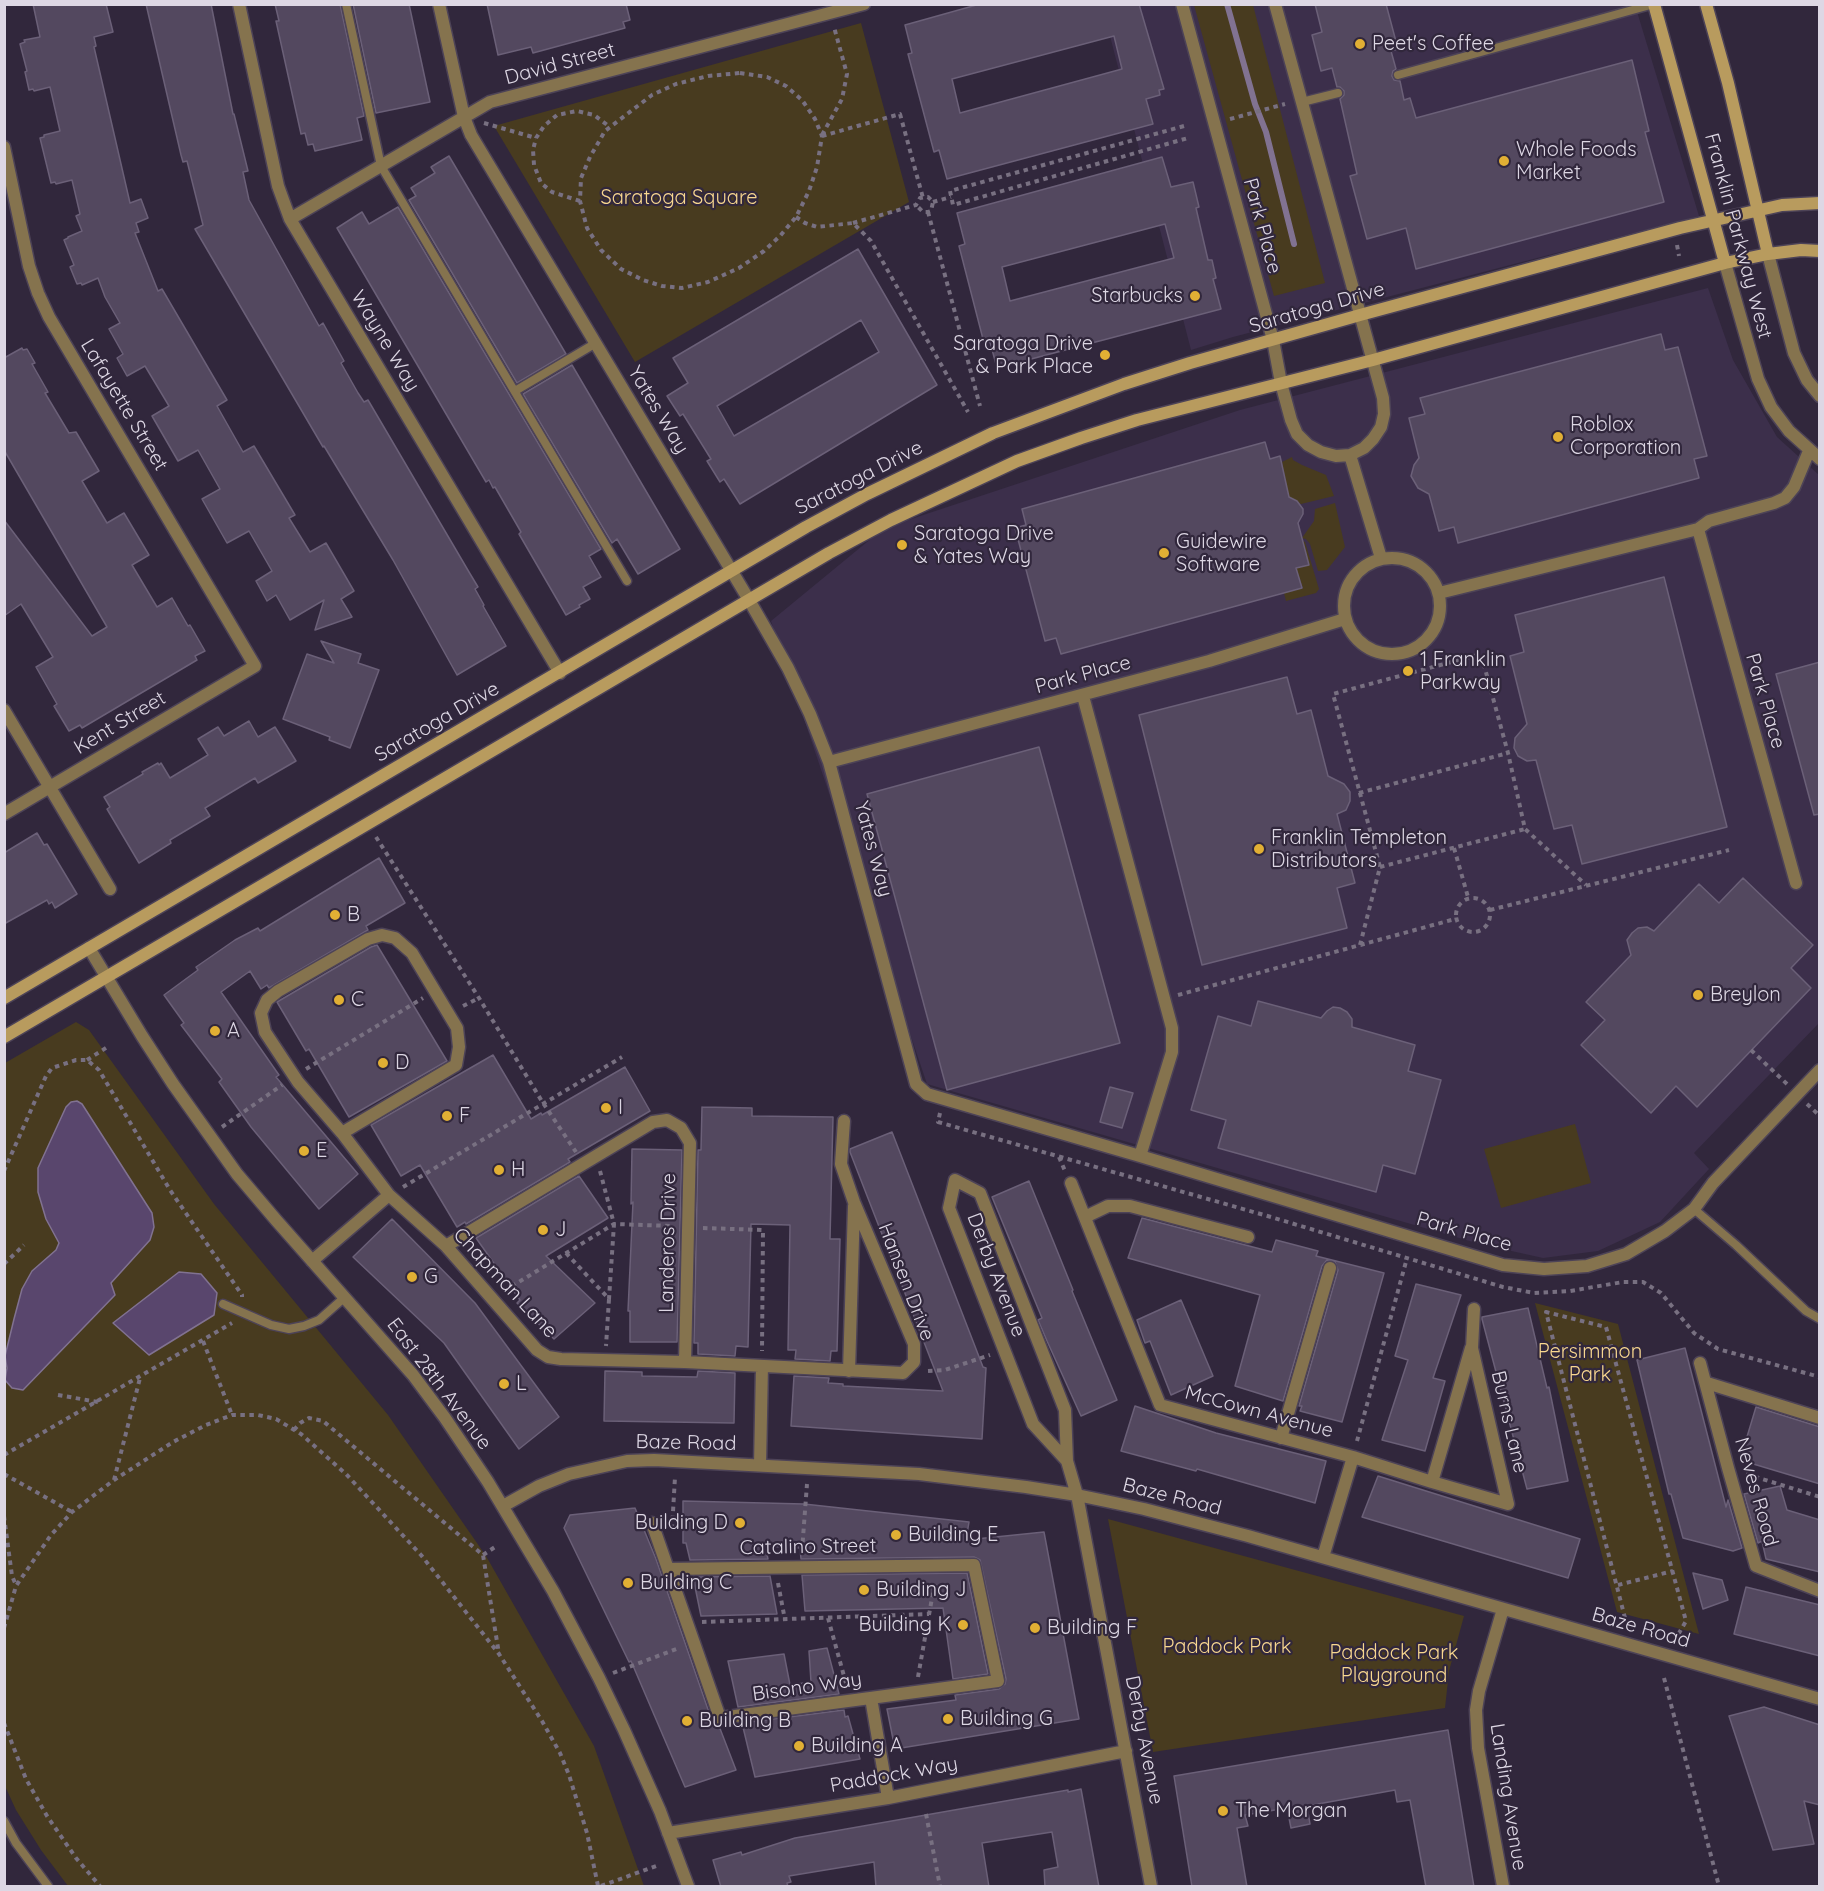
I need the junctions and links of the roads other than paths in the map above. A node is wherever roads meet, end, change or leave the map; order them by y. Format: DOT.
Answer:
graph roads {
  1 [pos="239,4"];
  2 [pos="346,4"];
  3 [pos="439,4"];
  4 [pos="864,4"];
  5 [pos="1182,4"];
  6 [pos="1275,4"];
  7 [pos="1654,4"];
  8 [pos="1706,4"];
  9 [pos="1398,75"];
  10 [pos="1338,93"];
  11 [pos="1302,102"];
  12 [pos="464,117"];
  13 [pos="4,147"];
  14 [pos="381,166"];
  15 [pos="10,198"];
  16 [pos="1820,203"];
  17 [pos="1758,210"];
  18 [pos="290,219"];
  19 [pos="1713,220"];
  20 [pos="1820,251"];
  21 [pos="1768,254"];
  22 [pos="1725,263"];
  23 [pos="1360,315"];
  24 [pos="1273,340"];
  25 [pos="596,343"];
  26 [pos="1373,360"];
  27 [pos="1281,382"];
  28 [pos="515,391"];
  29 [pos="1820,396"];
  30 [pos="1809,451"];
  31 [pos="1350,455"];
  32 [pos="1820,459"];
  33 [pos="1698,529"];
  34 [pos="1381,558"];
  35 [pos="732,571"];
  36 [pos="627,581"];
  37 [pos="1439,593"];
  38 [pos="749,600"];
  39 [pos="1345,619"];
  40 [pos="255,666"];
  41 [pos="560,673"];
  42 [pos="1083,696"];
  43 [pos="4,710"];
  44 [pos="829,762"];
  45 [pos="50,787"];
  46 [pos="4,814"];
  47 [pos="1796,883"];
  48 [pos="111,889"];
  49 [pos="89,948"];
  50 [pos="106,976"];
  51 [pos="4,998"];
  52 [pos="4,1037"];
  53 [pos="1820,1070"];
  54 [pos="844,1121"];
  55 [pos="342,1133"];
  56 [pos="1140,1156"];
  57 [pos="1071,1183"];
  58 [pos="389,1195"];
  59 [pos="854,1202"];
  60 [pos="1694,1209"];
  61 [pos="1085,1217"];
  62 [pos="1248,1237"];
  63 [pos="446,1246"];
  64 [pos="312,1261"];
  65 [pos="1330,1268"];
  66 [pos="345,1297"];
  67 [pos="223,1304"];
  68 [pos="1474,1309"];
  69 [pos="1820,1319"];
  70 [pos="1472,1348"];
  71 [pos="685,1362"];
  72 [pos="1700,1363"];
  73 [pos="762,1366"];
  74 [pos="849,1371"];
  75 [pos="903,1373"];
  76 [pos="1707,1383"];
  77 [pos="1820,1418"];
  78 [pos="1281,1438"];
  79 [pos="1353,1456"];
  80 [pos="1067,1461"];
  81 [pos="760,1465"];
  82 [pos="1432,1482"];
  83 [pos="1077,1495"];
  84 [pos="1508,1504"];
  85 [pos="503,1506"];
  86 [pos="652,1523"];
  87 [pos="1323,1557"];
  88 [pos="668,1569"];
  89 [pos="1820,1591"];
  90 [pos="1503,1609"];
  91 [pos="998,1680"];
  92 [pos="871,1698"];
  93 [pos="1820,1700"];
  94 [pos="1126,1751"];
  95 [pos="888,1798"];
  96 [pos="4,1821"];
  97 [pos="668,1833"];
  98 [pos="48,1887"];
  99 [pos="688,1887"];
  100 [pos="1151,1887"];
  101 [pos="1503,1887"];
  1 -- 18 [label="street, Wayne Way"];
  2 -- 14 [label="lane"];
  3 -- 12 [label="street, Yates Way"];
  4 -- 12 [label="street, David Street"];
  5 -- 24 [label="street, Park Place"];
  6 -- 11 [label="street"];
  7 -- 9 [label="lane"];
  7 -- 19 [label="main road, Franklin Parkway West"];
  8 -- 17 [label="main road, Franklin Parkway West"];
  10 -- 11 [label="lane"];
  11 -- 23 [label="street"];
  12 -- 14 [label="street, David Street"];
  12 -- 25 [label="street, Yates Way"];
  13 -- 15 [label="street, Lafayette Street"];
  14 -- 18 [label="street, David Street"];
  14 -- 28 [label="lane"];
  15 -- 40 [label="street, Lafayette Street"];
  16 -- 17 [label="main road, Saratoga Drive"];
  17 -- 19 [label="main road, Saratoga Drive"];
  17 -- 21 [label="main road, Franklin Parkway West"];
  18 -- 41 [label="street, Wayne Way"];
  19 -- 22 [label="main road, Franklin Parkway West"];
  19 -- 23 [label="main road, Saratoga Drive"];
  20 -- 21 [label="main road"];
  21 -- 22 [label="main road"];
  21 -- 29 [label="street, Franklin Parkway West"];
  22 -- 26 [label="main road"];
  22 -- 30 [label="street, Franklin Parkway West"];
  23 -- 24 [label="main road, Saratoga Drive"];
  23 -- 26 [label="street"];
  24 -- 27 [label="street, Park Place"];
  24 -- 35 [label="main road, Saratoga Drive"];
  25 -- 28 [label="lane"];
  25 -- 35 [label="street, Yates Way"];
  26 -- 27 [label="main road"];
  26 -- 31 [label="street"];
  27 -- 31 [label="street, Park Place"];
  27 -- 38 [label="main road"];
  28 -- 36 [label="lane"];
  30 -- 32 [label="street, Franklin Parkway West"];
  30 -- 33 [label="street"];
  31 -- 34 [label="street"];
  33 -- 37 [label="street"];
  33 -- 47 [label="street, Park Place"];
  34 -- 37 [label="street"];
  34 -- 39 [label="street"];
  35 -- 38 [label="street, Yates Way"];
  35 -- 41 [label="main road, Saratoga Drive"];
  37 -- 39 [label="street"];
  38 -- 44 [label="street, Yates Way"];
  38 -- 50 [label="main road"];
  39 -- 42 [label="street, Park Place"];
  40 -- 45 [label="street, Kent Street"];
  41 -- 49 [label="main road, Saratoga Drive"];
  42 -- 44 [label="street, Park Place"];
  42 -- 56 [label="street"];
  43 -- 45 [label="street"];
  44 -- 56 [label="street, Yates Way"];
  45 -- 46 [label="street, Kent Street"];
  45 -- 48 [label="street"];
  49 -- 50 [label="street, East 28th Avenue"];
  49 -- 51 [label="main road, Saratoga Drive"];
  50 -- 52 [label="main road"];
  50 -- 64 [label="street, East 28th Avenue"];
  53 -- 60 [label="street, Park Place"];
  54 -- 59 [label="street, Hansen Drive"];
  55 -- 55 [label="street, Chapman Lane"];
  55 -- 58 [label="street, Chapman Lane"];
  56 -- 60 [label="street, Park Place"];
  57 -- 61 [label="street, McCown Avenue"];
  58 -- 63 [label="street, Chapman Lane"];
  58 -- 64 [label="street"];
  59 -- 74 [label="street, Hansen Drive"];
  59 -- 75 [label="street, Hansen Drive"];
  60 -- 69 [label="lane"];
  61 -- 62 [label="street"];
  61 -- 78 [label="street, McCown Avenue"];
  63 -- 71 [label="street, Chapman Lane"];
  63 -- 71 [label="street, Landeros Drive"];
  64 -- 66 [label="street, East 28th Avenue"];
  65 -- 78 [label="street"];
  66 -- 67 [label="lane"];
  66 -- 85 [label="street, East 28th Avenue"];
  68 -- 70 [label="street, Burns Lane"];
  70 -- 82 [label="street, Burns Lane"];
  70 -- 84 [label="street, Burns Lane"];
  71 -- 73 [label="street, Chapman Lane"];
  72 -- 76 [label="street, Neves Road"];
  73 -- 74 [label="street, Chapman Lane"];
  73 -- 81 [label="street"];
  74 -- 75 [label="street, Chapman Lane"];
  76 -- 77 [label="street"];
  76 -- 89 [label="street, Neves Road"];
  78 -- 79 [label="street, McCown Avenue"];
  79 -- 82 [label="street, McCown Avenue"];
  79 -- 87 [label="street"];
  80 -- 80 [label="street, Derby Avenue"];
  80 -- 83 [label="street, Derby Avenue"];
  81 -- 83 [label="street, Baze Road"];
  81 -- 85 [label="street, Baze Road"];
  82 -- 84 [label="street, McCown Avenue"];
  83 -- 87 [label="street, Baze Road"];
  83 -- 94 [label="street, Derby Avenue"];
  85 -- 97 [label="street, East 28th Avenue"];
  86 -- 88 [label="street, Bisono Way"];
  87 -- 90 [label="street, Baze Road"];
  88 -- 91 [label="street, Catalino Street"];
  88 -- 92 [label="street, Bisono Way"];
  90 -- 93 [label="street, Baze Road"];
  90 -- 101 [label="street, Landing Avenue"];
  91 -- 92 [label="street, Bisono Way"];
  92 -- 95 [label="street"];
  94 -- 95 [label="street, Paddock Way"];
  94 -- 100 [label="street, Derby Avenue"];
  95 -- 97 [label="street, Paddock Way"];
  96 -- 98 [label="lane"];
  97 -- 99 [label="street, East 28th Avenue"];
}
